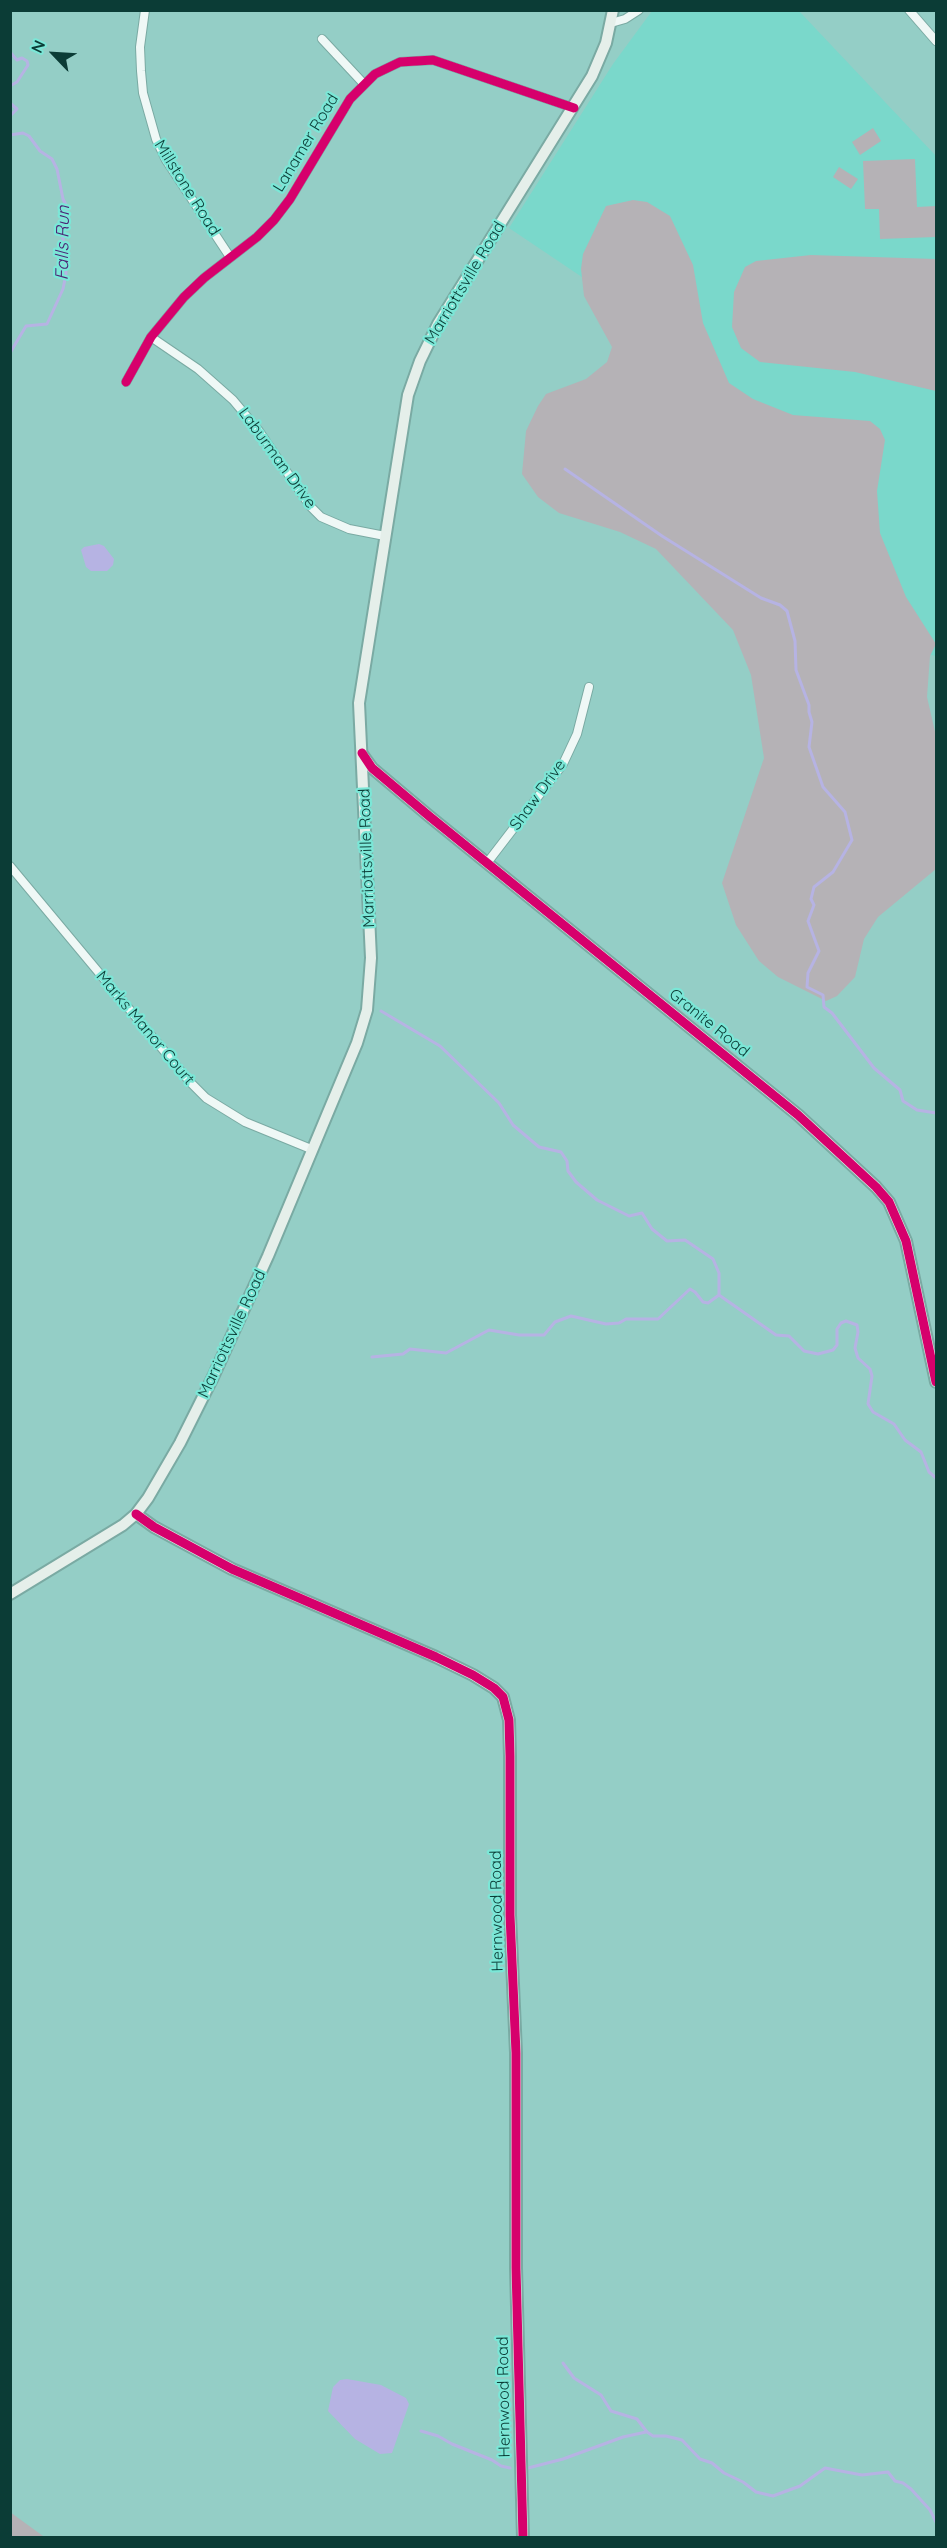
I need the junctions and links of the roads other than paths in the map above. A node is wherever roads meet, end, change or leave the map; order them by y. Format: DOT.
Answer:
graph roads {
  1 [pos="146,10"];
  2 [pos="613,10"];
  3 [pos="639,10"];
  4 [pos="909,10"];
  5 [pos="611,22"];
  6 [pos="322,39"];
  7 [pos="936,41"];
  8 [pos="363,83"];
  9 [pos="574,108"];
  10 [pos="230,257"];
  11 [pos="151,337"];
  12 [pos="126,382"];
  13 [pos="385,536"];
  14 [pos="589,687"];
  15 [pos="362,753"];
  16 [pos="486,863"];
  17 [pos="10,866"];
  18 [pos="312,1149"];
  19 [pos="936,1382"];
  20 [pos="136,1514"];
  21 [pos="10,1594"];
  22 [pos="523,2538"];
  1 -- 10 [label="street, Millstone Road"];
  2 -- 5 [label="street, Marriottsville Road"];
  3 -- 5 [label="street"];
  4 -- 7 [label="street"];
  5 -- 9 [label="street, Marriottsville Road"];
  6 -- 8 [label="street"];
  8 -- 9 [label="street, Lanamer Road"];
  8 -- 10 [label="street, Lanamer Road"];
  9 -- 13 [label="street, Marriottsville Road"];
  10 -- 11 [label="street, Lanamer Road"];
  11 -- 12 [label="street, Lanamer Road"];
  11 -- 13 [label="street, Laburman Drive"];
  13 -- 15 [label="street, Marriottsville Road"];
  14 -- 16 [label="street, Shaw Drive"];
  15 -- 16 [label="street, Granite Road"];
  15 -- 18 [label="street, Marriottsville Road"];
  16 -- 19 [label="street, Granite Road"];
  17 -- 18 [label="street, Marks Manor Court"];
  18 -- 20 [label="street, Marriottsville Road"];
  20 -- 21 [label="street, Marriottsville Road"];
  20 -- 22 [label="street, Hernwood Road"];
}
